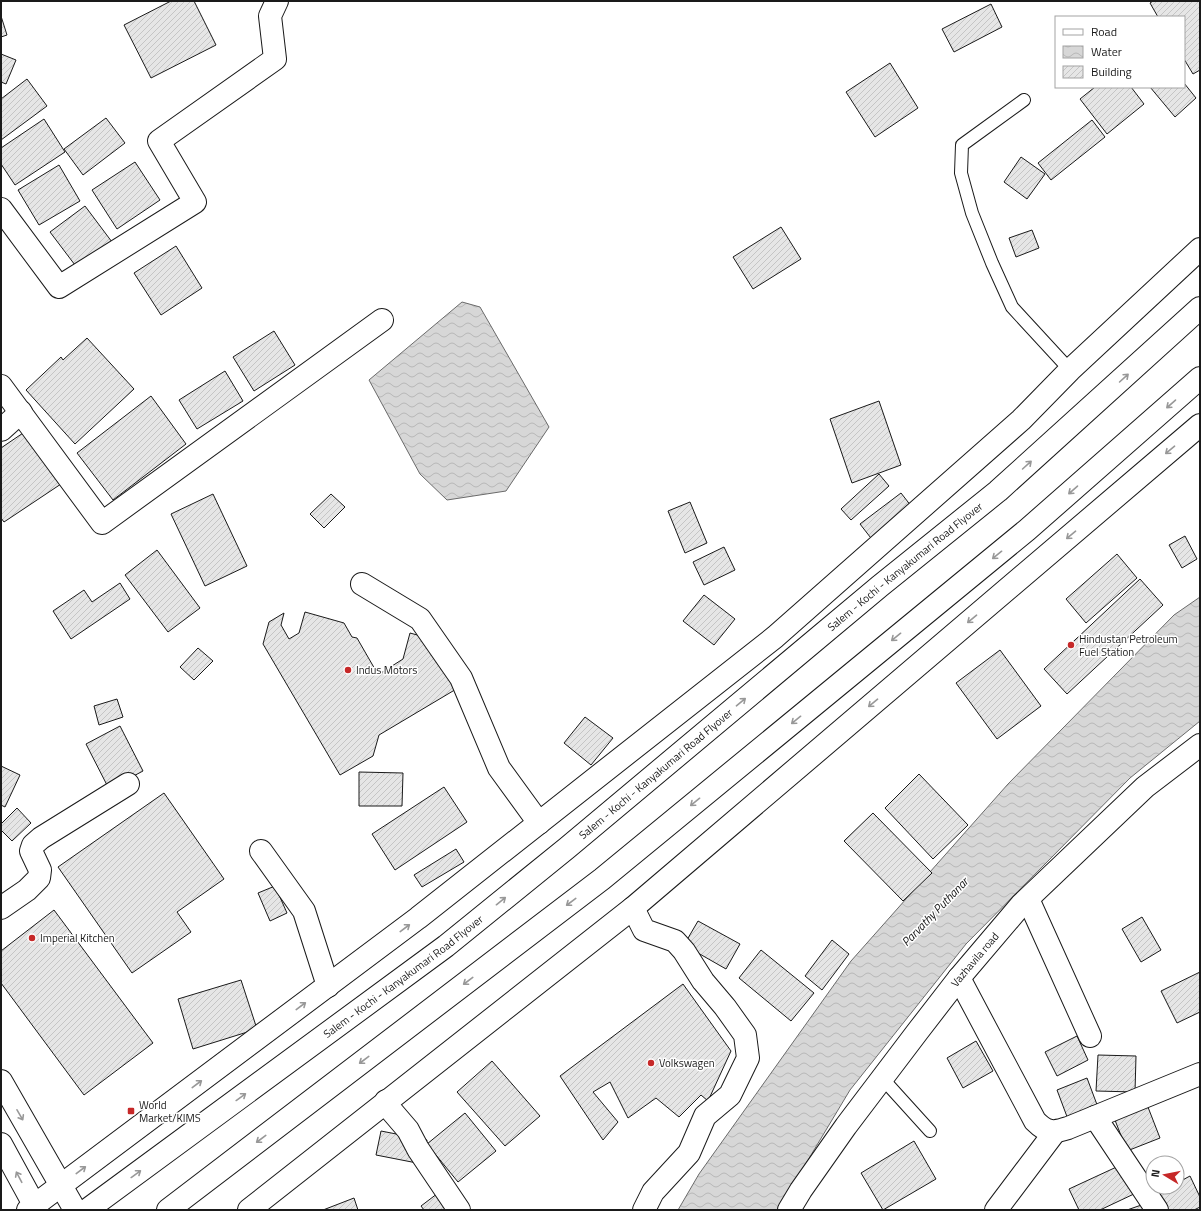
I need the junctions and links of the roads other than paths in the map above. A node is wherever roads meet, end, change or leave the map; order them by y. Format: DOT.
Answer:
graph roads {
  1 [pos="277,1"];
  2 [pos="1024,100"];
  3 [pos="1,209"];
  4 [pos="1200,249"];
  5 [pos="1200,308"];
  6 [pos="382,320"];
  7 [pos="1070,370"];
  8 [pos="1200,378"];
  9 [pos="1,386"];
  10 [pos="21,412"];
  11 [pos="1200,425"];
  12 [pos="1,430"];
  13 [pos="362,584"];
  14 [pos="1200,745"];
  15 [pos="128,784"];
  16 [pos="539,823"];
  17 [pos="261,851"];
  18 [pos="1028,899"];
  19 [pos="1,908"];
  20 [pos="633,908"];
  21 [pos="959,978"];
  22 [pos="328,986"];
  23 [pos="1090,1036"];
  24 [pos="1200,1074"];
  25 [pos="882,1078"];
  26 [pos="1,1081"];
  27 [pos="386,1101"];
  28 [pos="1096,1117"];
  29 [pos="930,1131"];
  30 [pos="1054,1133"];
  31 [pos="1,1144"];
  32 [pos="61,1186"];
  33 [pos="33,1208"];
  34 [pos="75,1210"];
  35 [pos="87,1210"];
  36 [pos="168,1210"];
  37 [pos="249,1210"];
  38 [pos="459,1210"];
  39 [pos="644,1210"];
  40 [pos="789,1210"];
  41 [pos="996,1210"];
  42 [pos="1157,1210"];
  1 -- 3 [label="main road"];
  2 -- 7 [label="lane"];
  4 -- 7 [label="main road"];
  35 -- 5 [label="main road, Salem - Kochi - Kanyakumari Road Flyover, one-way"];
  6 -- 10 [label="main road"];
  7 -- 16 [label="main road"];
  8 -- 36 [label="main road, one-way"];
  9 -- 10 [label="main road"];
  10 -- 12 [label="main road"];
  11 -- 20 [label="main road, one-way"];
  13 -- 16 [label="main road"];
  14 -- 18 [label="main road, Vazhavila road"];
  15 -- 19 [label="main road"];
  22 -- 16 [label="main road, one-way"];
  17 -- 22 [label="main road"];
  18 -- 21 [label="main road, Vazhavila road"];
  18 -- 23 [label="main road"];
  20 -- 27 [label="main road"];
  20 -- 39 [label="main road"];
  21 -- 25 [label="main road, Vazhavila road"];
  21 -- 30 [label="main road"];
  32 -- 22 [label="main road, one-way"];
  24 -- 28 [label="main road"];
  25 -- 29 [label="lane"];
  25 -- 40 [label="main road, Vazhavila road"];
  26 -- 32 [label="main road, one-way"];
  27 -- 37 [label="main road"];
  27 -- 38 [label="main road"];
  28 -- 30 [label="main road"];
  28 -- 42 [label="main road"];
  30 -- 41 [label="main road"];
  33 -- 31 [label="main road, one-way"];
  32 -- 33 [label="main road"];
  32 -- 34 [label="main road"];
}
